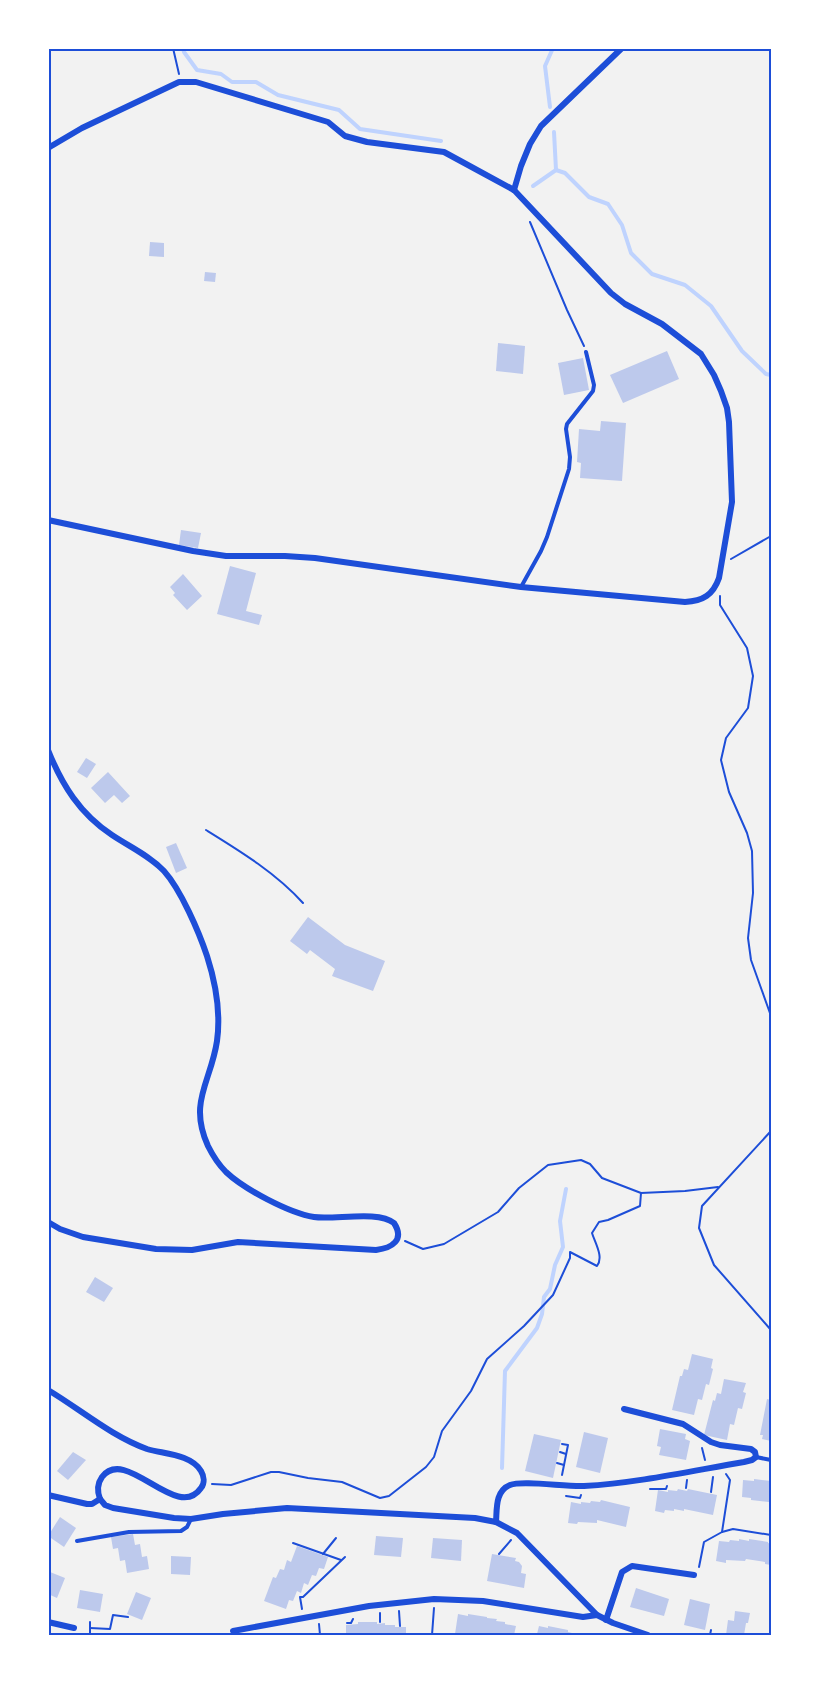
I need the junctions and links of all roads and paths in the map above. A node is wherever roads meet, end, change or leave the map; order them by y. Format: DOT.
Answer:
graph roads {
  1 [pos="173,48"];
  2 [pos="622,48"];
  3 [pos="179,82"];
  4 [pos="48,148"];
  5 [pos="514,190"];
  6 [pos="530,223"];
  7 [pos="586,352"];
  8 [pos="48,520"];
  9 [pos="770,536"];
  10 [pos="730,560"];
  11 [pos="521,587"];
  12 [pos="712,592"];
  13 [pos="48,750"];
  14 [pos="206,830"];
  15 [pos="303,903"];
  16 [pos="771,1016"];
  17 [pos="771,1131"];
  18 [pos="718,1188"];
  19 [pos="641,1193"];
  20 [pos="48,1222"];
  21 [pos="398,1238"];
  22 [pos="771,1330"];
  23 [pos="48,1390"];
  24 [pos="624,1409"];
  25 [pos="705,1437"];
  26 [pos="562,1444"];
  27 [pos="560,1452"];
  28 [pos="566,1454"];
  29 [pos="756,1457"];
  30 [pos="771,1460"];
  31 [pos="557,1463"];
  32 [pos="564,1465"];
  33 [pos="721,1466"];
  34 [pos="706,1468"];
  35 [pos="713,1474"];
  36 [pos="562,1475"];
  37 [pos="203,1483"];
  38 [pos="711,1492"];
  39 [pos="48,1495"];
  40 [pos="100,1499"];
  41 [pos="191,1519"];
  42 [pos="495,1522"];
  43 [pos="722,1532"];
  44 [pos="771,1535"];
  45 [pos="336,1538"];
  46 [pos="512,1539"];
  47 [pos="76,1541"];
  48 [pos="292,1543"];
  49 [pos="323,1554"];
  50 [pos="499,1554"];
  51 [pos="701,1556"];
  52 [pos="345,1557"];
  53 [pos="341,1560"];
  54 [pos="694,1575"];
  55 [pos="399,1602"];
  56 [pos="302,1606"];
  57 [pos="434,1608"];
  58 [pos="597,1615"];
  59 [pos="128,1617"];
  60 [pos="606,1620"];
  61 [pos="48,1622"];
  62 [pos="90,1622"];
  63 [pos="400,1626"];
  64 [pos="320,1627"];
  65 [pos="90,1628"];
  66 [pos="711,1630"];
  67 [pos="232,1631"];
  68 [pos="74,1632"];
  69 [pos="90,1635"];
  70 [pos="320,1635"];
  71 [pos="432,1635"];
  72 [pos="648,1635"];
  73 [pos="710,1635"];
  1 -- 3 [label="path"];
  2 -- 5 [label="street"];
  3 -- 4 [label="street"];
  3 -- 5 [label="street"];
  5 -- 12 [label="street"];
  6 -- 7 [label="path"];
  7 -- 11 [label="lane"];
  8 -- 11 [label="street"];
  9 -- 10 [label="path"];
  11 -- 12 [label="street"];
  12 -- 16 [label="path"];
  13 -- 21 [label="street"];
  14 -- 15 [label="path"];
  17 -- 18 [label="path"];
  18 -- 19 [label="path"];
  18 -- 22 [label="path"];
  19 -- 21 [label="path"];
  19 -- 37 [label="path"];
  20 -- 21 [label="street"];
  23 -- 37 [label="street"];
  24 -- 25 [label="street"];
  25 -- 29 [label="street"];
  25 -- 34 [label="path"];
  26 -- 28 [label="path"];
  27 -- 28 [label="path"];
  28 -- 32 [label="path"];
  29 -- 30 [label="lane"];
  29 -- 33 [label="street"];
  31 -- 32 [label="path"];
  32 -- 36 [label="path"];
  33 -- 34 [label="street"];
  33 -- 43 [label="path"];
  34 -- 42 [label="street"];
  35 -- 38 [label="path"];
  37 -- 40 [label="street"];
  39 -- 40 [label="street"];
  40 -- 41 [label="street"];
  41 -- 42 [label="street"];
  41 -- 47 [label="lane"];
  42 -- 58 [label="street"];
  43 -- 44 [label="path"];
  43 -- 51 [label="path"];
  45 -- 49 [label="path"];
  46 -- 50 [label="path"];
  48 -- 49 [label="path"];
  49 -- 53 [label="path"];
  52 -- 53 [label="path"];
  53 -- 56 [label="path"];
  54 -- 60 [label="street"];
  55 -- 58 [label="street"];
  55 -- 63 [label="path"];
  55 -- 67 [label="street"];
  57 -- 71 [label="path"];
  58 -- 60 [label="street"];
  59 -- 65 [label="path"];
  60 -- 72 [label="street"];
  61 -- 68 [label="street"];
  62 -- 65 [label="path"];
  64 -- 70 [label="path"];
  65 -- 69 [label="path"];
  66 -- 73 [label="path"];
}
